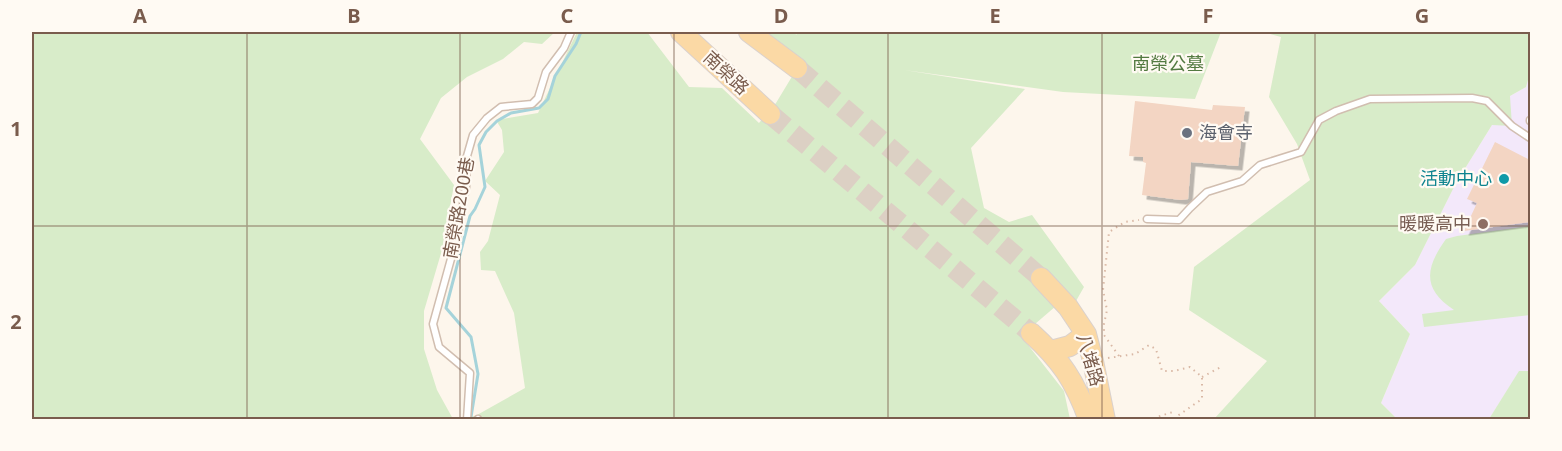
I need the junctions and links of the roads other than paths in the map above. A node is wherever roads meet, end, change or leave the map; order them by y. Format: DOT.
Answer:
graph roads {
  1 [pos="571,32"];
  2 [pos="681,32"];
  3 [pos="749,32"];
  4 [pos="797,68"];
  5 [pos="770,114"];
  6 [pos="1530,138"];
  7 [pos="1147,219"];
  8 [pos="1041,278"];
  9 [pos="1031,333"];
  10 [pos="1086,334"];
  11 [pos="1051,351"];
  12 [pos="1094,361"];
  13 [pos="1066,371"];
  14 [pos="467,419"];
  15 [pos="1089,420"];
  16 [pos="1105,420"];
  1 -- 14 [label="lane, 南榮路200巷"];
  2 -- 5 [label="main road, 南榮路"];
  3 -- 4 [label="main road"];
  6 -- 7 [label="lane"];
  8 -- 10 [label="main road, 八堵路"];
  9 -- 11 [label="main road, 八堵路"];
  10 -- 11 [label="main road"];
  10 -- 12 [label="main road, 八堵路"];
  11 -- 13 [label="main road, 八堵路"];
  12 -- 13 [label="main road"];
  12 -- 16 [label="main road, 八堵路"];
  13 -- 15 [label="main road, 八堵路"];
}
